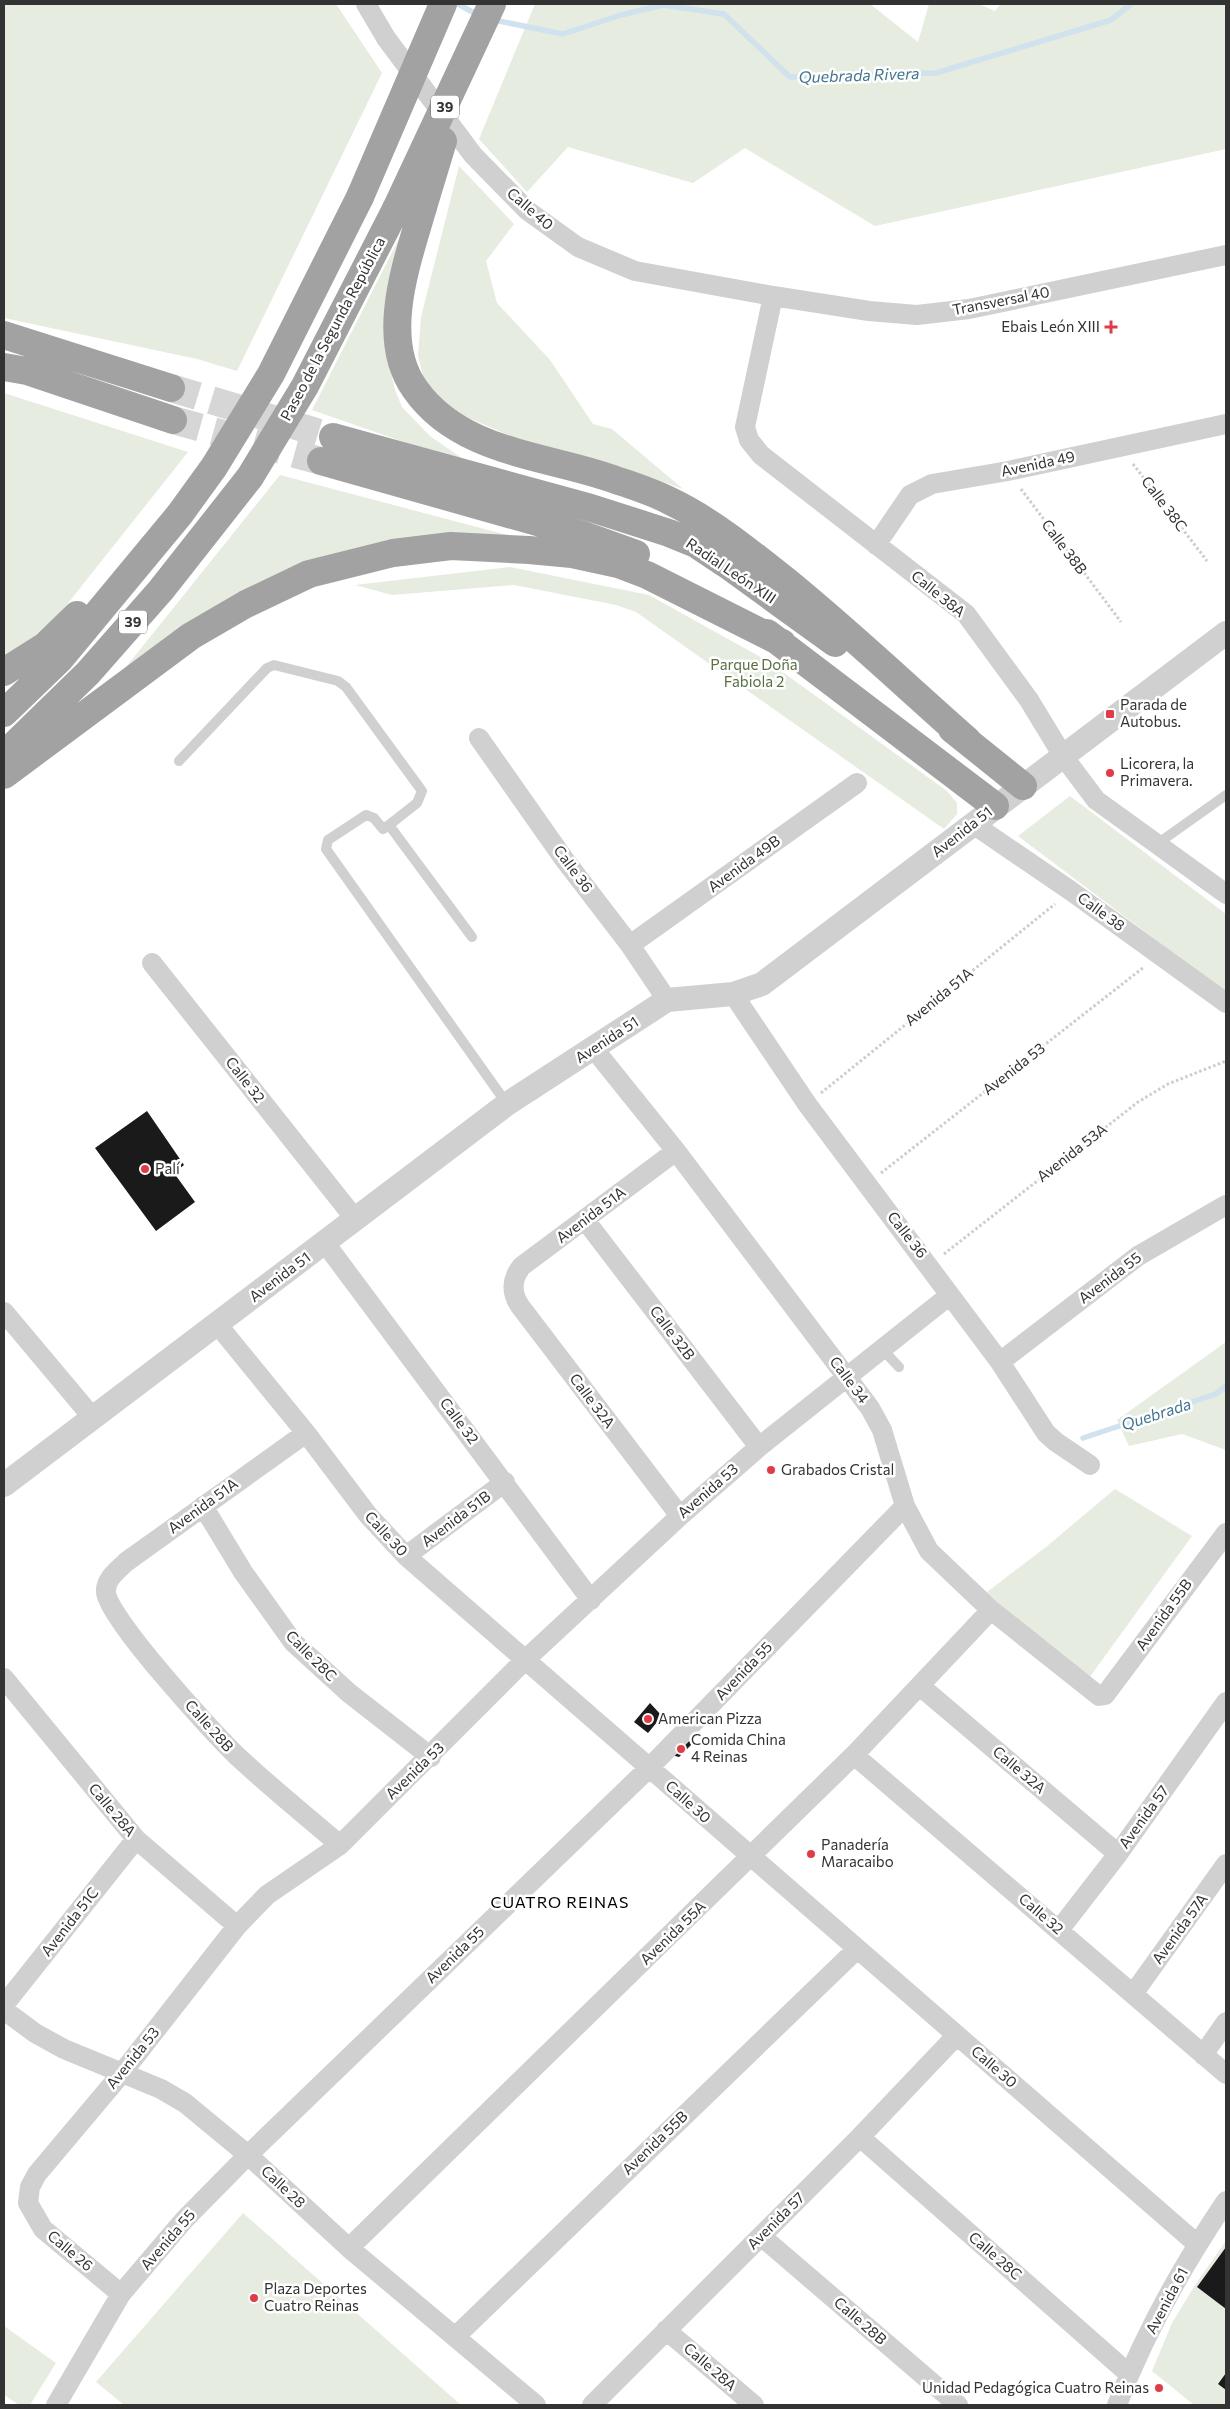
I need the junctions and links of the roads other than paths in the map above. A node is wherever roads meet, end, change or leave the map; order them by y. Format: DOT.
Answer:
graph roads {
  1 [pos="366,4"];
  2 [pos="444,4"];
  3 [pos="492,4"];
  4 [pos="465,65"];
  5 [pos="1226,255"];
  6 [pos="773,296"];
  7 [pos="4,335"];
  8 [pos="4,367"];
  9 [pos="171,388"];
  10 [pos="173,420"];
  11 [pos="1226,424"];
  12 [pos="333,437"];
  13 [pos="321,462"];
  14 [pos="180,514"];
  15 [pos="876,545"];
  16 [pos="1226,633"];
  17 [pos="782,644"];
  18 [pos="4,672"];
  19 [pos="4,713"];
  20 [pos="479,738"];
  21 [pos="967,740"];
  22 [pos="4,755"];
  23 [pos="1062,756"];
  24 [pos="179,761"];
  25 [pos="4,775"];
  26 [pos="857,782"];
  27 [pos="1023,786"];
  28 [pos="1226,795"];
  29 [pos="995,806"];
  30 [pos="973,824"];
  31 [pos="389,825"];
  32 [pos="1157,844"];
  33 [pos="1226,894"];
  34 [pos="472,937"];
  35 [pos="630,945"];
  36 [pos="152,963"];
  37 [pos="733,994"];
  38 [pos="667,1000"];
  39 [pos="1226,1003"];
  40 [pos="594,1049"];
  41 [pos="507,1104"];
  42 [pos="676,1151"];
  43 [pos="1226,1205"];
  44 [pos="356,1220"];
  45 [pos="585,1220"];
  46 [pos="325,1243"];
  47 [pos="513,1284"];
  48 [pos="950,1295"];
  49 [pos="4,1312"];
  50 [pos="217,1324"];
  51 [pos="882,1349"];
  52 [pos="1000,1362"];
  53 [pos="899,1367"];
  54 [pos="847,1376"];
  55 [pos="93,1418"];
  56 [pos="306,1433"];
  57 [pos="759,1447"];
  58 [pos="1090,1464"];
  59 [pos="505,1482"];
  60 [pos="4,1485"];
  61 [pos="203,1506"];
  62 [pos="906,1506"];
  63 [pos="680,1516"];
  64 [pos="1226,1533"];
  65 [pos="406,1556"];
  66 [pos="1219,1556"];
  67 [pos="106,1585"];
  68 [pos="591,1600"];
  69 [pos="991,1610"];
  70 [pos="526,1660"];
  71 [pos="4,1678"];
  72 [pos="920,1686"];
  73 [pos="1102,1696"];
  74 [pos="1226,1702"];
  75 [pos="854,1755"];
  76 [pos="431,1756"];
  77 [pos="650,1768"];
  78 [pos="136,1838"];
  79 [pos="340,1845"];
  80 [pos="1118,1854"];
  81 [pos="750,1858"];
  82 [pos="1226,1864"];
  83 [pos="237,1926"];
  84 [pos="1059,1930"];
  85 [pos="856,1950"];
  86 [pos="1133,1994"];
  87 [pos="4,2005"];
  88 [pos="4,2010"];
  89 [pos="1226,2022"];
  90 [pos="957,2035"];
  91 [pos="1203,2055"];
  92 [pos="122,2072"];
  93 [pos="1226,2074"];
  94 [pos="860,2137"];
  95 [pos="248,2155"];
  96 [pos="1226,2201"];
  97 [pos="28,2203"];
  98 [pos="761,2236"];
  99 [pos="1197,2244"];
  100 [pos="349,2248"];
  101 [pos="121,2294"];
  102 [pos="666,2330"];
  103 [pos="455,2337"];
  104 [pos="1129,2374"];
  105 [pos="56,2405"];
  106 [pos="536,2405"];
  107 [pos="592,2405"];
  108 [pos="754,2405"];
  109 [pos="958,2405"];
  110 [pos="1117,2405"];
  1 -- 6 [label="street, Calle 40"];
  2 -- 14 [label="highway, 39, bridge"];
  3 -- 4 [label="highway, Paseo de la Segunda República / 39, bridge"];
  4 -- 21 [label="highway, bridge"];
  4 -- 22 [label="highway, Paseo de la Segunda República / 39, bridge"];
  5 -- 6 [label="street, Transversal 40"];
  6 -- 15 [label="street, Calle 38A"];
  7 -- 9 [label="highway"];
  8 -- 10 [label="highway"];
  11 -- 15 [label="street, Avenida 49"];
  12 -- 21 [label="highway, Radial León XIII"];
  13 -- 17 [label="highway, Radial León XIII"];
  14 -- 18 [label="highway"];
  14 -- 19 [label="highway, 39"];
  15 -- 23 [label="street, Calle 38A"];
  16 -- 23 [label="street, Avenida 51"];
  17 -- 25 [label="highway"];
  17 -- 29 [label="highway, Radial León XIII"];
  20 -- 35 [label="street, Calle 36"];
  21 -- 27 [label="highway, Radial León XIII"];
  23 -- 27 [label="street, Avenida 51"];
  23 -- 32 [label="street, Calle 38A"];
  24 -- 31 [label="lane"];
  26 -- 35 [label="street, Avenida 49B"];
  27 -- 29 [label="street, Avenida 51"];
  28 -- 32 [label="lane"];
  29 -- 30 [label="street, Avenida 51"];
  30 -- 37 [label="street, Avenida 51"];
  30 -- 39 [label="street, Calle 38"];
  31 -- 34 [label="lane"];
  31 -- 41 [label="lane"];
  32 -- 33 [label="street, Calle 38A"];
  35 -- 38 [label="street, Calle 36"];
  36 -- 44 [label="street, Calle 32"];
  37 -- 38 [label="street, Avenida 51"];
  37 -- 48 [label="street, Calle 36"];
  38 -- 40 [label="street, Avenida 51"];
  40 -- 41 [label="street, Avenida 51"];
  40 -- 42 [label="street, Calle 34"];
  41 -- 44 [label="street, Avenida 51"];
  42 -- 45 [label="street, Avenida 51A"];
  42 -- 54 [label="street, Calle 34"];
  43 -- 52 [label="street, Avenida 55"];
  44 -- 46 [label="street, Avenida 51"];
  45 -- 47 [label="street, Avenida 51A"];
  45 -- 57 [label="street, Calle 32B"];
  46 -- 50 [label="street, Avenida 51"];
  46 -- 59 [label="street, Calle 32"];
  47 -- 63 [label="street, Calle 32A"];
  48 -- 51 [label="street, Avenida 53"];
  48 -- 52 [label="street, Calle 36"];
  49 -- 55 [label="street"];
  50 -- 55 [label="street, Avenida 51"];
  50 -- 56 [label="street, Calle 30"];
  51 -- 53 [label="lane"];
  51 -- 54 [label="street, Avenida 53"];
  52 -- 58 [label="street, Calle 36"];
  54 -- 57 [label="street, Avenida 53"];
  54 -- 62 [label="street, Calle 34"];
  55 -- 60 [label="street, Avenida 51"];
  56 -- 61 [label="street, Avenida 51A"];
  56 -- 65 [label="street, Calle 30"];
  57 -- 63 [label="street, Avenida 53"];
  59 -- 65 [label="street, Avenida 51B"];
  59 -- 68 [label="street, Calle 32"];
  61 -- 67 [label="street, Avenida 51A"];
  61 -- 76 [label="street, Calle 28C"];
  62 -- 69 [label="street, Calle 34"];
  62 -- 77 [label="street, Avenida 55"];
  63 -- 68 [label="street, Avenida 53"];
  64 -- 66 [label="street, Avenida 55B"];
  65 -- 70 [label="street, Calle 30"];
  66 -- 73 [label="street, Avenida 55B"];
  67 -- 79 [label="street, Calle 28B"];
  68 -- 70 [label="street, Avenida 53"];
  69 -- 72 [label="street, Avenida 55A"];
  69 -- 73 [label="street, Calle 34"];
  70 -- 76 [label="street, Avenida 53"];
  70 -- 77 [label="street, Calle 30"];
  71 -- 78 [label="street, Calle 28A"];
  72 -- 75 [label="street, Avenida 55A"];
  72 -- 80 [label="street, Calle 32A"];
  74 -- 80 [label="street, Avenida 57"];
  75 -- 81 [label="street, Avenida 55A"];
  75 -- 84 [label="street, Calle 32"];
  76 -- 79 [label="street, Avenida 53"];
  77 -- 81 [label="street, Calle 30"];
  77 -- 95 [label="street, Avenida 55"];
  78 -- 83 [label="street, Calle 28A"];
  78 -- 87 [label="street, Avenida 51C"];
  79 -- 83 [label="street, Avenida 53"];
  80 -- 84 [label="street, Avenida 57"];
  81 -- 85 [label="street, Calle 30"];
  81 -- 100 [label="street, Avenida 55A"];
  82 -- 86 [label="street, Avenida 57A"];
  83 -- 92 [label="street, Avenida 53"];
  84 -- 86 [label="street, Calle 32"];
  85 -- 90 [label="street, Calle 30"];
  85 -- 103 [label="street, Avenida 55B"];
  86 -- 91 [label="street, Calle 32"];
  88 -- 92 [label="street, Calle 28"];
  89 -- 91 [label="street"];
  90 -- 94 [label="street, Avenida 57"];
  90 -- 99 [label="street, Calle 30"];
  91 -- 93 [label="street, Calle 32"];
  92 -- 95 [label="street, Calle 28"];
  92 -- 97 [label="street, Avenida 53"];
  94 -- 98 [label="street, Avenida 57"];
  94 -- 104 [label="street, Calle 28C"];
  95 -- 100 [label="street, Calle 28"];
  95 -- 101 [label="street, Avenida 55"];
  96 -- 99 [label="street, Avenida 61"];
  97 -- 101 [label="street, Calle 26"];
  98 -- 102 [label="street, Avenida 57"];
  98 -- 109 [label="street, Calle 28B"];
  99 -- 104 [label="street, Avenida 61"];
  100 -- 103 [label="street, Calle 28"];
  101 -- 105 [label="street, Avenida 55"];
  102 -- 107 [label="street, Avenida 57"];
  102 -- 108 [label="street, Calle 28A"];
  103 -- 106 [label="street, Calle 28"];
  104 -- 110 [label="street, Avenida 61"];
}
